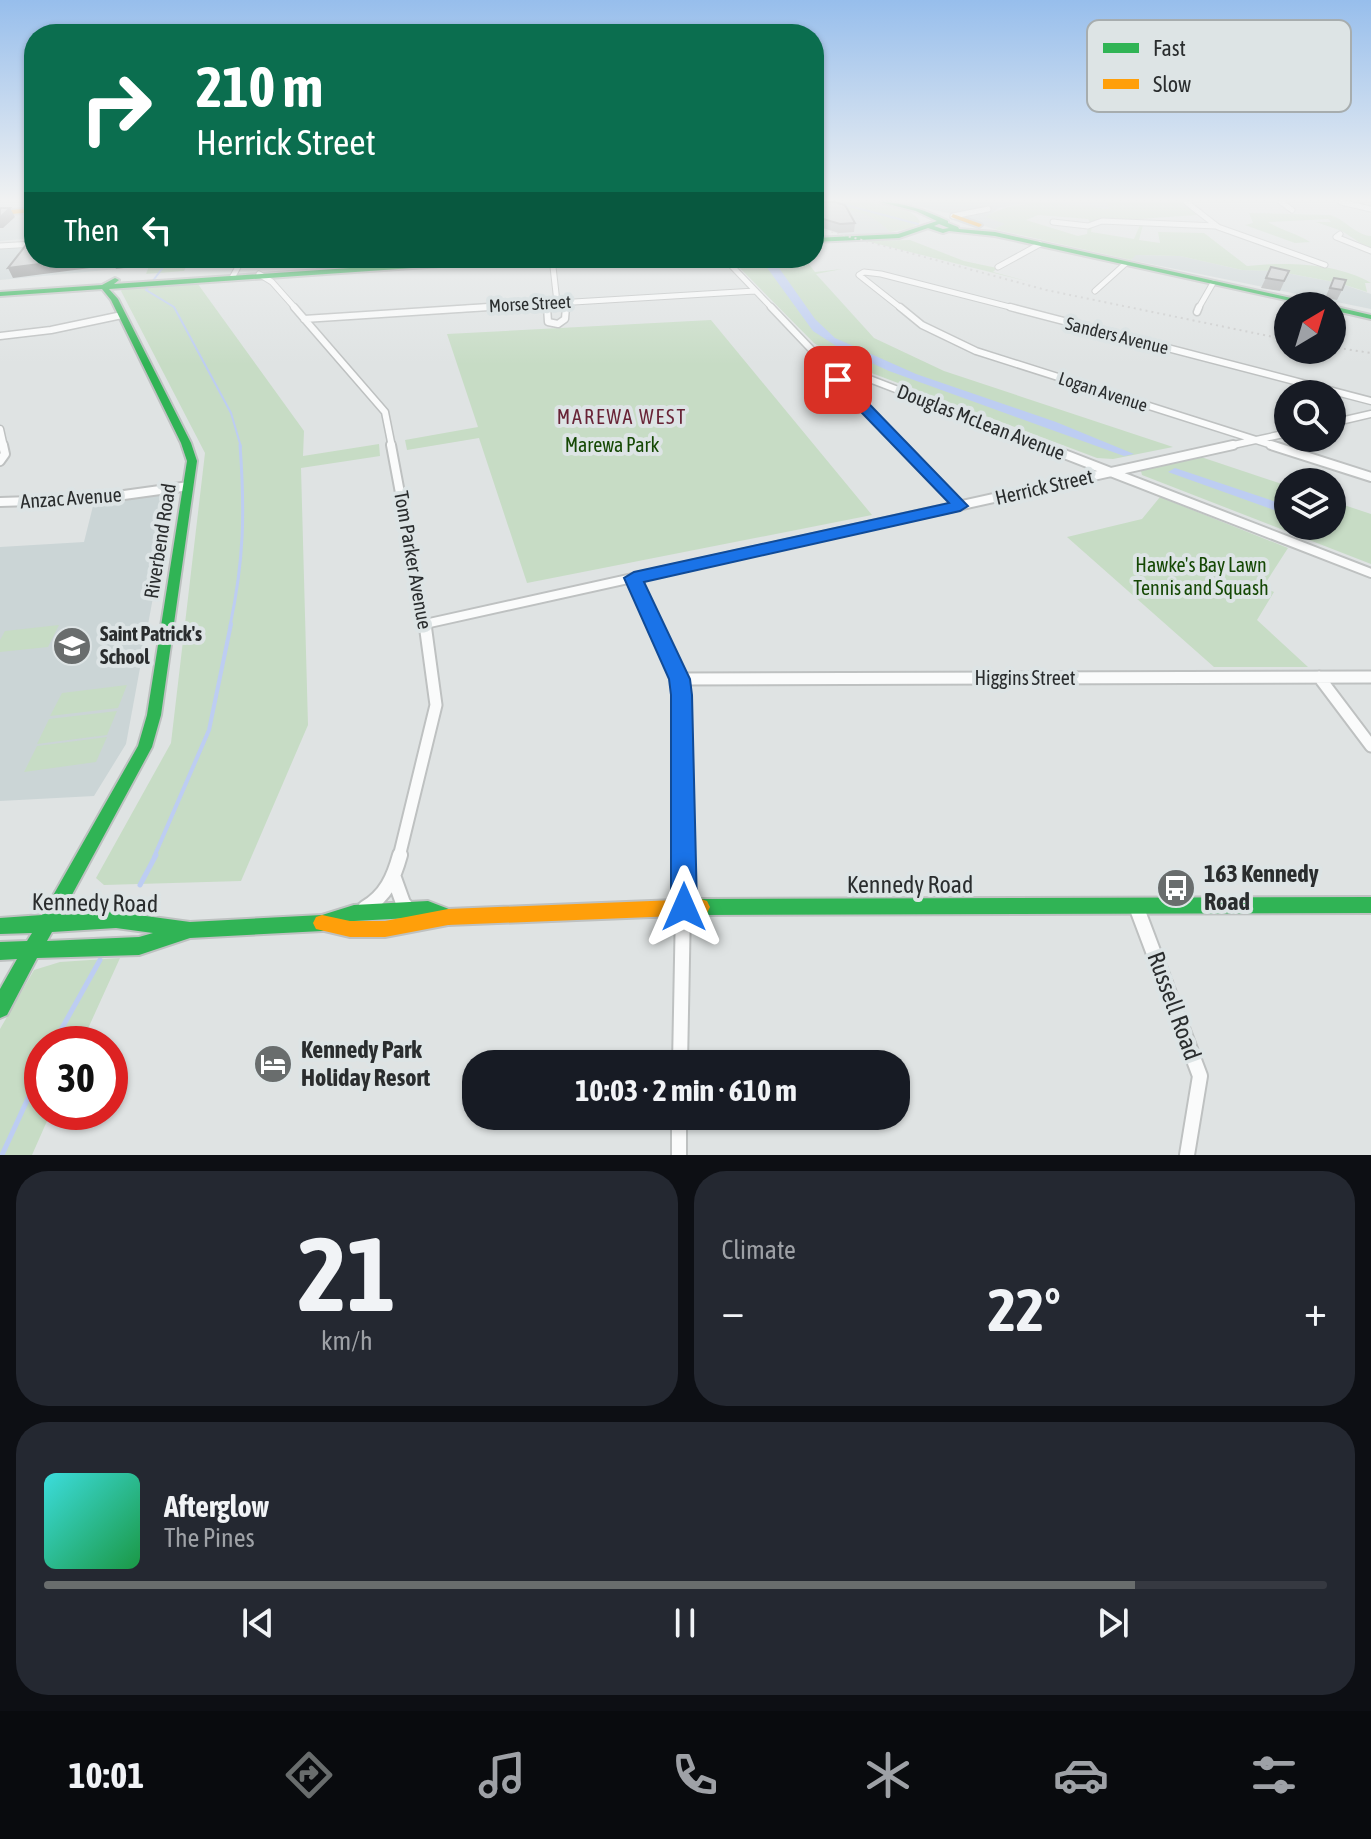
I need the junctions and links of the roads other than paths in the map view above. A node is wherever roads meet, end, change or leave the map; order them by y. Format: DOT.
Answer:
graph roads {
  1 [pos="1015,256"];
  2 [pos="1090,256"];
  3 [pos="1300,256"];
  4 [pos="1125,264"];
  5 [pos="1325,265"];
  6 [pos="998,267"];
  7 [pos="237,268"];
  8 [pos="325,268"];
  9 [pos="354,268"];
  10 [pos="553,268"];
  11 [pos="733,268"];
  12 [pos="864,272"];
  13 [pos="234,274"];
  14 [pos="265,277"];
  15 [pos="112,283"];
  16 [pos="1213,283"];
  17 [pos="755,291"];
  18 [pos="1095,291"];
  19 [pos="0,292"];
  20 [pos="1274,296"];
  21 [pos="557,302"];
  22 [pos="566,302"];
  23 [pos="547,303"];
  24 [pos="1346,310"];
  25 [pos="1346,310"];
  26 [pos="1197,312"];
  27 [pos="1371,314"];
  28 [pos="122,315"];
  29 [pos="304,319"];
  30 [pos="0,336"];
  31 [pos="816,353"];
  32 [pos="854,373"];
  33 [pos="844,385"];
  34 [pos="1371,401"];
  35 [pos="1371,414"];
  36 [pos="1346,420"];
  37 [pos="0,429"];
  38 [pos="1274,437"];
  39 [pos="1257,441"];
  40 [pos="0,461"];
  41 [pos="1113,473"];
  42 [pos="1371,477"];
  43 [pos="189,486"];
  44 [pos="0,502"];
  45 [pos="960,506"];
  46 [pos="1371,573"];
  47 [pos="634,578"];
  48 [pos="425,624"];
  49 [pos="1319,677"];
  50 [pos="1371,677"];
  51 [pos="679,679"];
  52 [pos="1371,746"];
  53 [pos="394,878"];
  54 [pos="1371,905"];
  55 [pos="1136,906"];
  56 [pos="684,907"];
  57 [pos="409,910"];
  58 [pos="354,913"];
  59 [pos="448,917"];
  60 [pos="49,921"];
  61 [pos="322,923"];
  62 [pos="0,926"];
  63 [pos="190,930"];
  64 [pos="0,951"];
  65 [pos="31,951"];
  66 [pos="0,1008"];
  67 [pos="680,1050"];
  68 [pos="679,1130"];
  69 [pos="679,1155"];
  70 [pos="1187,1155"];
  1 -- 6 [label="street"];
  2 -- 4 [label="main road"];
  3 -- 5 [label="street"];
  4 -- 16 [label="main road"];
  4 -- 18 [label="street"];
  7 -- 13 [label="street"];
  8 -- 13 [label="main road"];
  9 -- 14 [label="main road"];
  10 -- 21 [label="street"];
  11 -- 17 [label="street"];
  12 -- 34 [label="street, Sanders Avenue"];
  12 -- 39 [label="street, Logan Avenue"];
  13 -- 14 [label="main road"];
  13 -- 15 [label="main road"];
  14 -- 29 [label="street, Tom Parker Avenue"];
  15 -- 19 [label="main road"];
  15 -- 28 [label="main road, Riverbend Road"];
  16 -- 20 [label="main road"];
  16 -- 26 [label="street"];
  17 -- 22 [label="street, Morse Street"];
  17 -- 31 [label="street"];
  21 -- 22 [label="street, Morse Street"];
  21 -- 23 [label="street, Morse Street"];
  22 -- 23 [label="street"];
  23 -- 29 [label="street, Morse Street"];
  24 -- 27 [label="main road"];
  25 -- 27 [label="main road"];
  28 -- 30 [label="street"];
  28 -- 43 [label="main road, Riverbend Road"];
  29 -- 48 [label="street, Tom Parker Avenue"];
  31 -- 32 [label="street, Douglas McLean Avenue"];
  31 -- 33 [label="street"];
  32 -- 33 [label="street"];
  32 -- 41 [label="street, Douglas McLean Avenue"];
  33 -- 45 [label="street"];
  35 -- 36 [label="street"];
  37 -- 40 [label="street"];
  38 -- 39 [label="street, Herrick Street"];
  39 -- 41 [label="street, Herrick Street"];
  39 -- 42 [label="street, Logan Avenue"];
  41 -- 45 [label="street, Herrick Street"];
  41 -- 46 [label="street, Douglas McLean Avenue"];
  43 -- 44 [label="street, Anzac Avenue"];
  43 -- 60 [label="main road, Riverbend Road"];
  45 -- 47 [label="street, Herrick Street"];
  47 -- 48 [label="street, Herrick Street"];
  47 -- 51 [label="street"];
  48 -- 53 [label="street, Tom Parker Avenue"];
  49 -- 50 [label="street, Higgins Street"];
  49 -- 51 [label="street, Higgins Street"];
  49 -- 52 [label="street"];
  51 -- 56 [label="street"];
  53 -- 57 [label="street"];
  53 -- 58 [label="street, Tom Parker Avenue"];
  54 -- 55 [label="main road, Kennedy Road"];
  55 -- 56 [label="main road, Kennedy Road"];
  55 -- 70 [label="street, Russell Road"];
  56 -- 59 [label="main road, Kennedy Road"];
  56 -- 67 [label="street"];
  57 -- 58 [label="main road, Kennedy Road"];
  57 -- 59 [label="main road, Kennedy Road"];
  58 -- 61 [label="main road, Kennedy Road"];
  59 -- 61 [label="main road, Kennedy Road"];
  60 -- 62 [label="main road, Kennedy Road"];
  60 -- 63 [label="main road, Kennedy Road"];
  60 -- 65 [label="main road, Riverbend Road"];
  61 -- 63 [label="main road, Kennedy Road"];
  63 -- 65 [label="main road, Kennedy Road"];
  64 -- 65 [label="main road, Kennedy Road"];
  65 -- 66 [label="main road, Riverbend Road"];
  68 -- 69 [label="street"];
}
